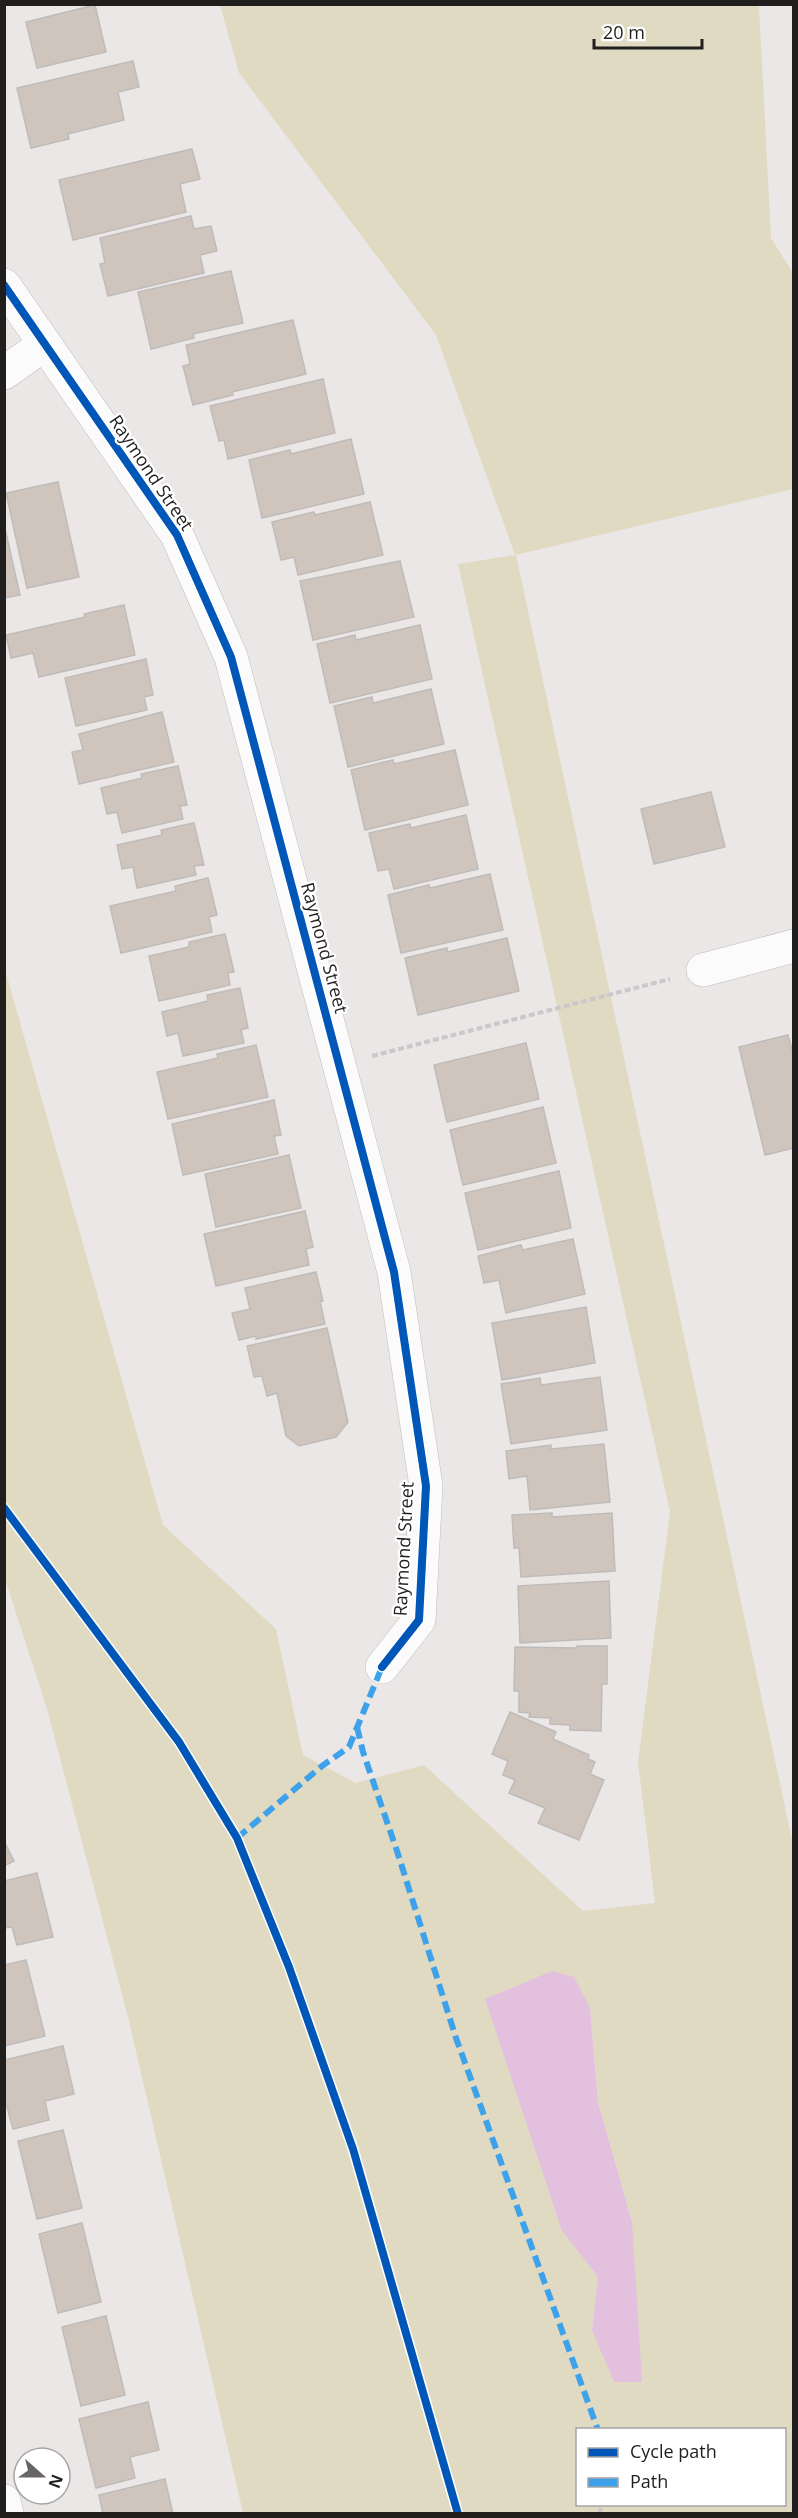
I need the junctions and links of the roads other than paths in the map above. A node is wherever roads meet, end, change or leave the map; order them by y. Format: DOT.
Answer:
graph roads {
  1 [pos="4,285"];
  2 [pos="45,344"];
  3 [pos="4,374"];
  4 [pos="794,946"];
  5 [pos="702,970"];
  6 [pos="382,1667"];
  7 [pos="4,2501"];
  8 [pos="7,2514"];
  1 -- 2 [label="street, Raymond Street"];
  2 -- 3 [label="street"];
  2 -- 6 [label="street, Raymond Street"];
  4 -- 5 [label="street"];
  7 -- 8 [label="street"];
}
